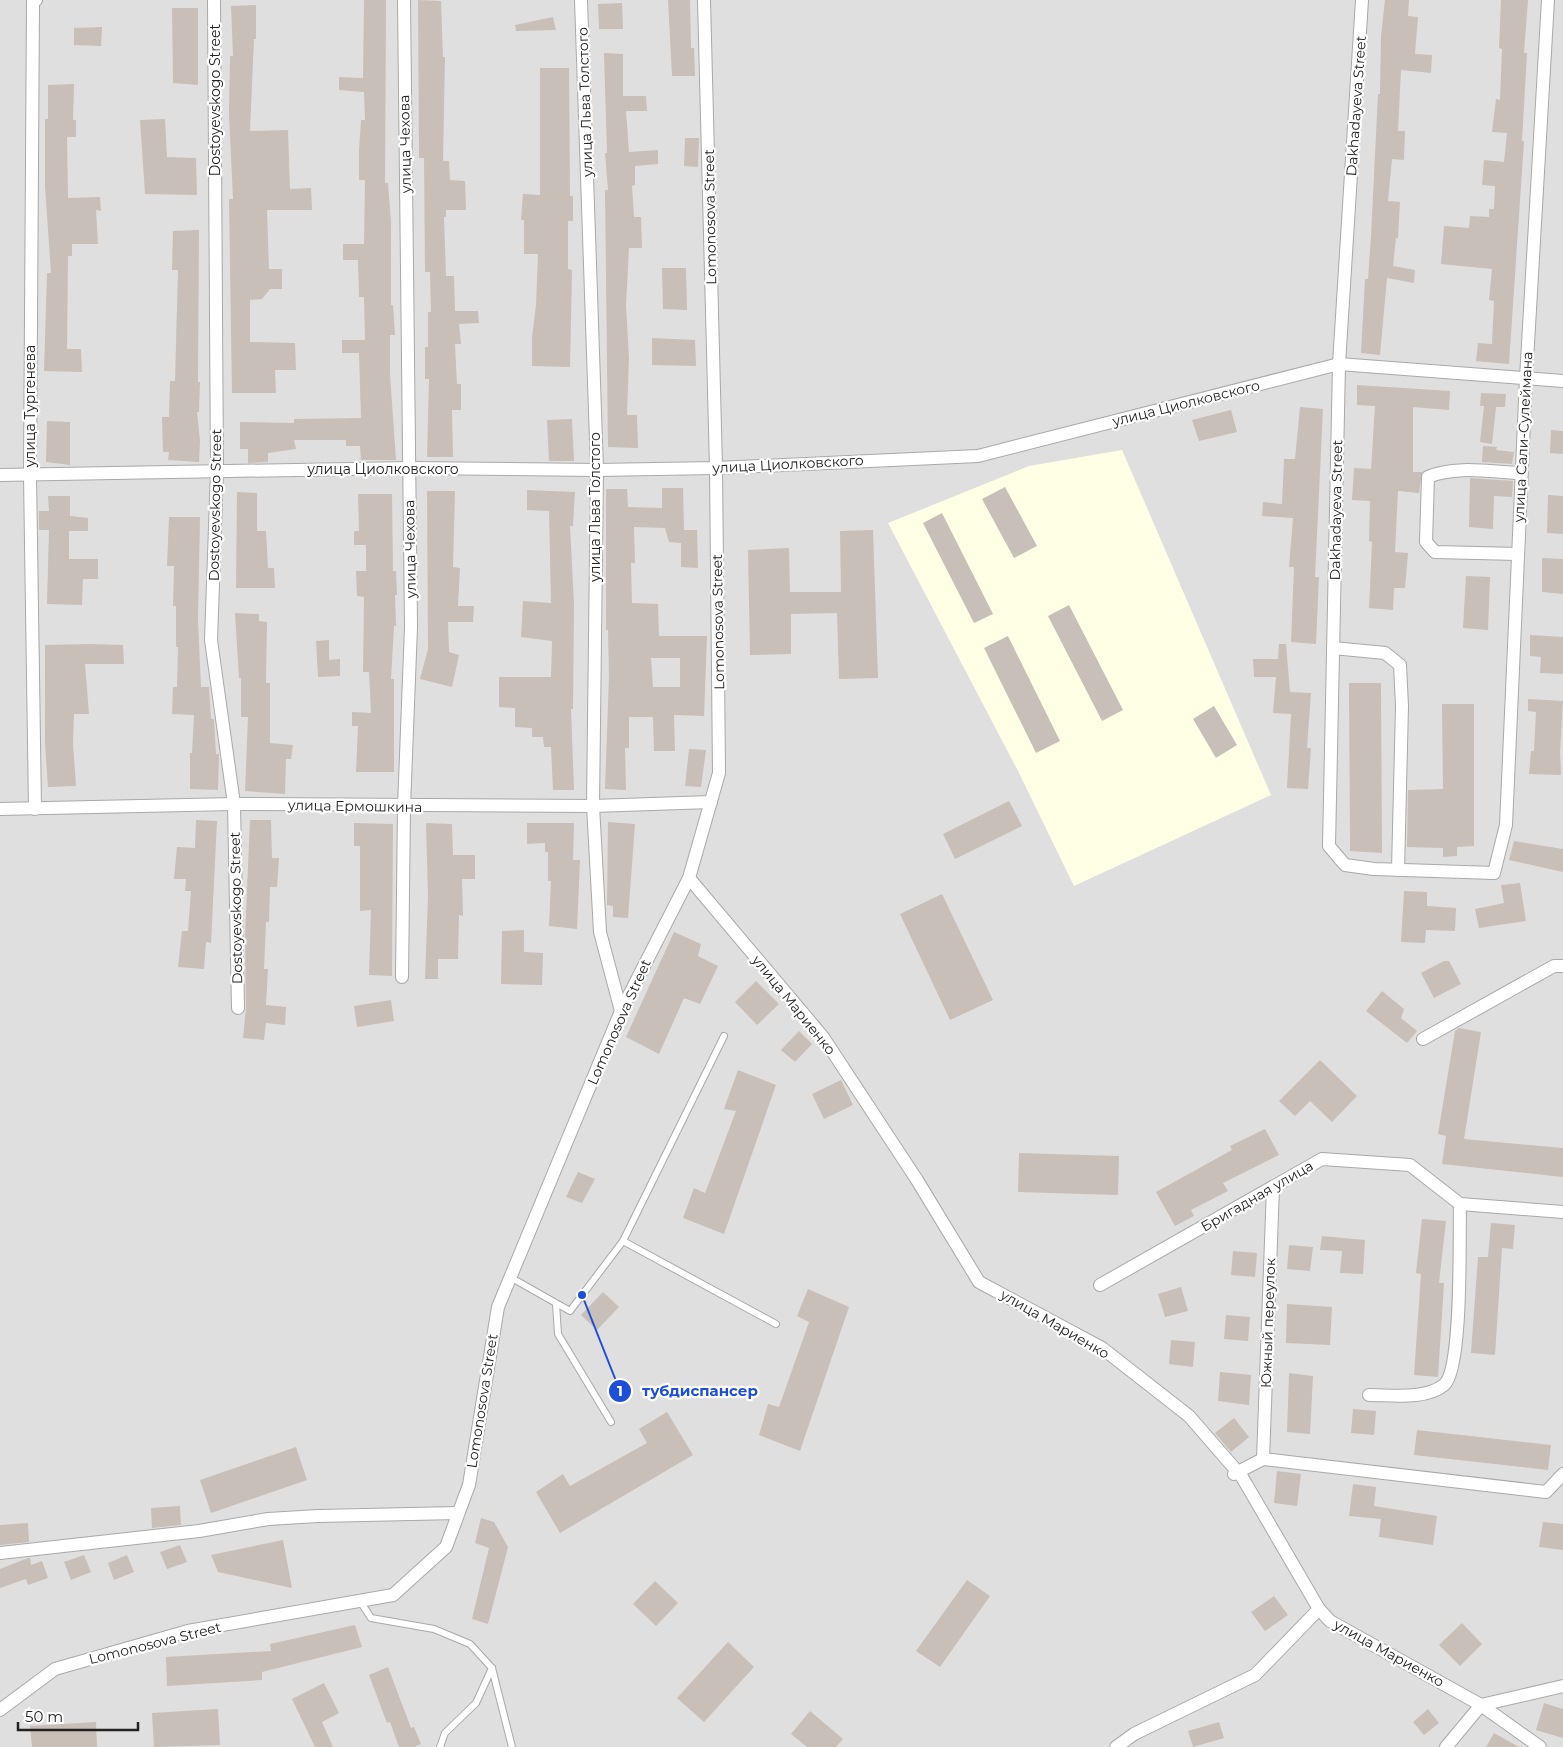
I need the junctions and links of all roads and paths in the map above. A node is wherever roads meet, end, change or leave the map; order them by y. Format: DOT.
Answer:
graph roads {
  1 [pos="214,0"];
  2 [pos="404,0"];
  3 [pos="582,0"];
  4 [pos="704,0"];
  5 [pos="1362,0"];
  6 [pos="1548,0"];
  7 [pos="34,1"];
  8 [pos="1339,364"];
  9 [pos="1526,378"];
  10 [pos="1563,381"];
  11 [pos="409,468"];
  12 [pos="716,468"];
  13 [pos="596,470"];
  14 [pos="217,471"];
  15 [pos="1521,473"];
  16 [pos="0,475"];
  17 [pos="30,476"];
  18 [pos="1518,554"];
  19 [pos="1333,648"];
  20 [pos="711,802"];
  21 [pos="234,804"];
  22 [pos="593,806"];
  23 [pos="404,807"];
  24 [pos="35,809"];
  25 [pos="2,812"];
  26 [pos="1398,870"];
  27 [pos="1494,873"];
  28 [pos="689,878"];
  29 [pos="1563,966"];
  30 [pos="402,977"];
  31 [pos="238,1008"];
  32 [pos="621,1011"];
  33 [pos="724,1036"];
  34 [pos="1424,1040"];
  35 [pos="1273,1187"];
  36 [pos="1460,1204"];
  37 [pos="1563,1212"];
  38 [pos="623,1241"];
  39 [pos="510,1277"];
  40 [pos="1100,1285"];
  41 [pos="556,1304"];
  42 [pos="776,1324"];
  43 [pos="1370,1395"];
  44 [pos="611,1422"];
  45 [pos="1263,1459"];
  46 [pos="1236,1473"];
  47 [pos="1563,1474"];
  48 [pos="458,1513"];
  49 [pos="0,1553"];
  50 [pos="360,1601"];
  51 [pos="1319,1609"];
  52 [pos="492,1668"];
  53 [pos="1563,1686"];
  54 [pos="1481,1705"];
  55 [pos="0,1710"];
  56 [pos="440,1747"];
  57 [pos="512,1747"];
  58 [pos="1116,1747"];
  59 [pos="1446,1747"];
  60 [pos="1540,1747"];
  1 -- 14 [label="street, Dostoyevskogo Street"];
  2 -- 11 [label="street, улица Чехова"];
  3 -- 13 [label="street, улица Льва Толстого"];
  4 -- 12 [label="street, Lomonosova Street"];
  5 -- 8 [label="street, Dakhadayeva Street"];
  6 -- 9 [label="street, улица Сали-Сулеймана"];
  7 -- 17 [label="street, улица Тургенева"];
  8 -- 9 [label="street, улица Циолковского"];
  8 -- 12 [label="street, улица Циолковского"];
  8 -- 19 [label="street, Dakhadayeva Street"];
  9 -- 10 [label="street, улица Циолковского"];
  9 -- 15 [label="street, улица Сали-Сулеймана"];
  11 -- 13 [label="street, улица Циолковского"];
  11 -- 14 [label="street, улица Циолковского"];
  11 -- 23 [label="street, улица Чехова"];
  12 -- 13 [label="street, улица Циолковского"];
  12 -- 20 [label="street, Lomonosova Street"];
  13 -- 22 [label="street, улица Льва Толстого"];
  14 -- 17 [label="street, улица Циолковского"];
  14 -- 21 [label="street, Dostoyevskogo Street"];
  15 -- 18 [label="street, улица Сали-Сулеймана"];
  15 -- 18 [label="street"];
  16 -- 17 [label="street, улица Циолковского"];
  17 -- 24 [label="street, улица Тургенева"];
  18 -- 27 [label="street, улица Сали-Сулеймана"];
  19 -- 26 [label="street, Dakhadayeva Street"];
  19 -- 26 [label="street"];
  20 -- 22 [label="street, улица Ермошкина"];
  20 -- 28 [label="street, Lomonosova Street"];
  21 -- 23 [label="street, улица Ермошкина"];
  21 -- 24 [label="street, улица Ермошкина"];
  21 -- 31 [label="street, Dostoyevskogo Street"];
  22 -- 23 [label="street, улица Ермошкина"];
  22 -- 32 [label="street, улица Льва Толстого"];
  23 -- 30 [label="street, улица Чехова"];
  24 -- 25 [label="street, улица Ермошкина"];
  26 -- 27 [label="street, Dakhadayeva Street"];
  28 -- 32 [label="street, Lomonosova Street"];
  28 -- 46 [label="street, улица Мариенко"];
  29 -- 34 [label="street"];
  32 -- 39 [label="street, Lomonosova Street"];
  33 -- 38 [label="lane"];
  35 -- 36 [label="street, Бригадная улица"];
  35 -- 40 [label="street, Бригадная улица"];
  35 -- 45 [label="street, Южный переулок"];
  36 -- 37 [label="street"];
  36 -- 43 [label="street"];
  38 -- 41 [label="lane"];
  38 -- 42 [label="lane"];
  39 -- 41 [label="lane"];
  39 -- 48 [label="street, Lomonosova Street"];
  41 -- 44 [label="lane"];
  45 -- 46 [label="street"];
  45 -- 47 [label="street"];
  46 -- 51 [label="street, улица Мариенко"];
  48 -- 49 [label="street"];
  48 -- 50 [label="street, Lomonosova Street"];
  50 -- 52 [label="lane"];
  50 -- 55 [label="street, Lomonosova Street"];
  51 -- 54 [label="street, улица Мариенко"];
  51 -- 58 [label="street"];
  52 -- 56 [label="lane"];
  52 -- 57 [label="lane"];
  53 -- 54 [label="street"];
  54 -- 59 [label="street"];
  54 -- 60 [label="street, улица Мариенко"];
}
